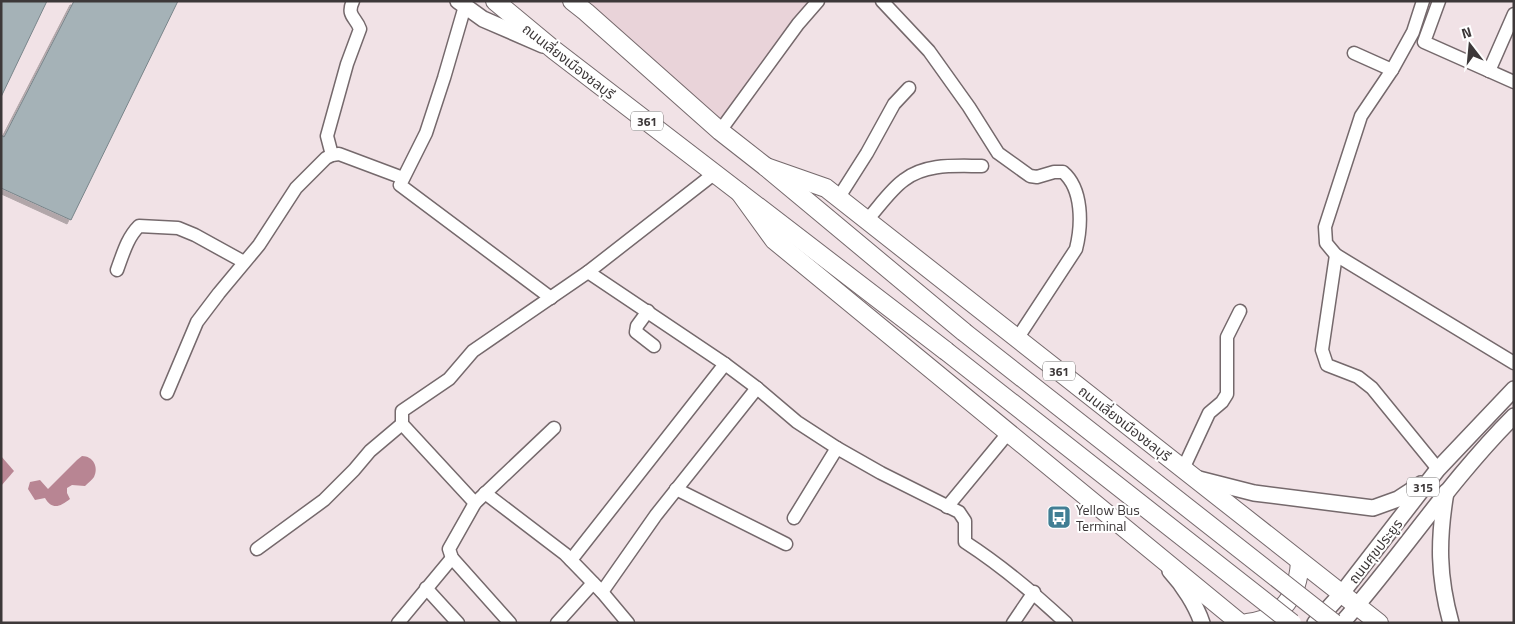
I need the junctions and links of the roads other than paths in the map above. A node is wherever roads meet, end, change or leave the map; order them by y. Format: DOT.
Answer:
graph roads {
  1 [pos="353,1"];
  2 [pos="494,1"];
  3 [pos="818,1"];
  4 [pos="882,1"];
  5 [pos="1423,1"];
  6 [pos="1439,1"];
  7 [pos="462,4"];
  8 [pos="578,5"];
  9 [pos="1514,14"];
  10 [pos="554,50"];
  11 [pos="1354,53"];
  12 [pos="1392,70"];
  13 [pos="1489,72"];
  14 [pos="1514,82"];
  15 [pos="909,88"];
  16 [pos="720,131"];
  17 [pos="332,155"];
  18 [pos="982,166"];
  19 [pos="766,167"];
  20 [pos="715,173"];
  21 [pos="403,178"];
  22 [pos="740,193"];
  23 [pos="838,197"];
  24 [pos="867,220"];
  25 [pos="1336,256"];
  26 [pos="244,262"];
  27 [pos="117,270"];
  28 [pos="588,272"];
  29 [pos="551,298"];
  30 [pos="648,311"];
  31 [pos="1240,311"];
  32 [pos="1016,339"];
  33 [pos="654,346"];
  34 [pos="1514,363"];
  35 [pos="725,364"];
  36 [pos="757,388"];
  37 [pos="1514,389"];
  38 [pos="168,393"];
  39 [pos="1514,416"];
  40 [pos="402,424"];
  41 [pos="554,428"];
  42 [pos="1008,432"];
  43 [pos="837,448"];
  44 [pos="1188,473"];
  45 [pos="1434,473"];
  46 [pos="676,489"];
  47 [pos="1446,491"];
  48 [pos="485,494"];
  49 [pos="475,503"];
  50 [pos="947,507"];
  51 [pos="794,518"];
  52 [pos="786,544"];
  53 [pos="1147,546"];
  54 [pos="257,549"];
  55 [pos="452,558"];
  56 [pos="571,560"];
  57 [pos="1300,562"];
  58 [pos="597,587"];
  59 [pos="426,588"];
  60 [pos="1034,592"];
  61 [pos="1342,592"];
  62 [pos="1358,605"];
  63 [pos="398,623"];
  64 [pos="458,623"];
  65 [pos="510,623"];
  66 [pos="557,623"];
  67 [pos="628,623"];
  68 [pos="1013,623"];
  69 [pos="1066,623"];
  70 [pos="1202,623"];
  71 [pos="1240,623"];
  72 [pos="1248,623"];
  73 [pos="1292,623"];
  74 [pos="1315,623"];
  75 [pos="1334,623"];
  76 [pos="1342,623"];
  77 [pos="1379,623"];
  78 [pos="1451,623"];
  1 -- 17 [label="street"];
  2 -- 10 [label="highway, ถนนเลี่ยงเมืองชลบุรี / 361"];
  3 -- 16 [label="street"];
  4 -- 32 [label="street"];
  5 -- 12 [label="street"];
  6 -- 13 [label="street"];
  7 -- 10 [label="main road, 361"];
  7 -- 21 [label="street"];
  8 -- 16 [label="highway, ถนนเลี่ยงเมืองชลบุรี / 361"];
  9 -- 13 [label="street"];
  10 -- 20 [label="highway, ถนนเลี่ยงเมืองชลบุรี / 361"];
  11 -- 12 [label="street"];
  12 -- 25 [label="street"];
  13 -- 14 [label="street"];
  15 -- 23 [label="street"];
  16 -- 19 [label="highway, ถนนเลี่ยงเมืองชลบุรี / 361"];
  17 -- 21 [label="street"];
  17 -- 26 [label="street"];
  18 -- 24 [label="street"];
  19 -- 23 [label="highway, ถนนเลี่ยงเมืองชลบุรี / 361"];
  19 -- 75 [label="highway, ถนนเลี่ยงเมืองชลบุรี / 361, bridge"];
  20 -- 22 [label="highway, ถนนเลี่ยงเมืองชลบุรี / 361"];
  20 -- 28 [label="street"];
  21 -- 29 [label="street"];
  22 -- 42 [label="highway, ถนนเลี่ยงเมืองชลบุรี / 361"];
  22 -- 73 [label="highway, ถนนเลี่ยงเมืองชลบุรี / 361, bridge"];
  23 -- 24 [label="highway, ถนนเลี่ยงเมืองชลบุรี / 361"];
  24 -- 32 [label="highway, ถนนเลี่ยงเมืองชลบุรี / 361"];
  25 -- 34 [label="street"];
  25 -- 45 [label="street"];
  26 -- 27 [label="street"];
  26 -- 38 [label="street"];
  28 -- 29 [label="street"];
  28 -- 30 [label="street"];
  29 -- 40 [label="street"];
  30 -- 33 [label="street"];
  30 -- 35 [label="street"];
  31 -- 44 [label="street"];
  32 -- 44 [label="highway, ถนนเลี่ยงเมืองชลบุรี / 361"];
  35 -- 36 [label="street"];
  35 -- 56 [label="street"];
  36 -- 43 [label="street"];
  36 -- 46 [label="street"];
  37 -- 45 [label="main road, ถนนศุขประยูร / 315"];
  39 -- 47 [label="main road, ถนนศุขประยูร / 315"];
  40 -- 49 [label="street"];
  40 -- 54 [label="street"];
  41 -- 48 [label="street"];
  42 -- 50 [label="street"];
  42 -- 53 [label="highway, ถนนเลี่ยงเมืองชลบุรี / 361"];
  43 -- 50 [label="street"];
  43 -- 51 [label="street"];
  44 -- 45 [label="main road"];
  44 -- 57 [label="highway, ถนนเลี่ยงเมืองชลบุรี / 361"];
  45 -- 61 [label="main road, ถนนศุขประยูร / 315"];
  46 -- 52 [label="street"];
  46 -- 58 [label="street"];
  47 -- 62 [label="main road, ถนนศุขประยูร / 315"];
  47 -- 78 [label="main road"];
  48 -- 49 [label="street"];
  48 -- 56 [label="street"];
  49 -- 55 [label="street"];
  50 -- 60 [label="street"];
  53 -- 70 [label="main road"];
  53 -- 71 [label="highway, ถนนเลี่ยงเมืองชลบุรี / 361"];
  55 -- 59 [label="street"];
  55 -- 65 [label="street"];
  56 -- 58 [label="street"];
  57 -- 61 [label="highway, ถนนเลี่ยงเมืองชลบุรี / 361"];
  57 -- 72 [label="highway"];
  58 -- 66 [label="street"];
  58 -- 67 [label="street"];
  59 -- 63 [label="street"];
  59 -- 64 [label="street"];
  60 -- 68 [label="street"];
  60 -- 69 [label="street"];
  61 -- 62 [label="highway, ถนนเลี่ยงเมืองชลบุรี / 361"];
  61 -- 74 [label="main road, ถนนศุขประยูร / 315"];
  62 -- 76 [label="main road, ถนนศุขประยูร / 315"];
  62 -- 77 [label="highway, ถนนเลี่ยงเมืองชลบุรี / 361"];
}
